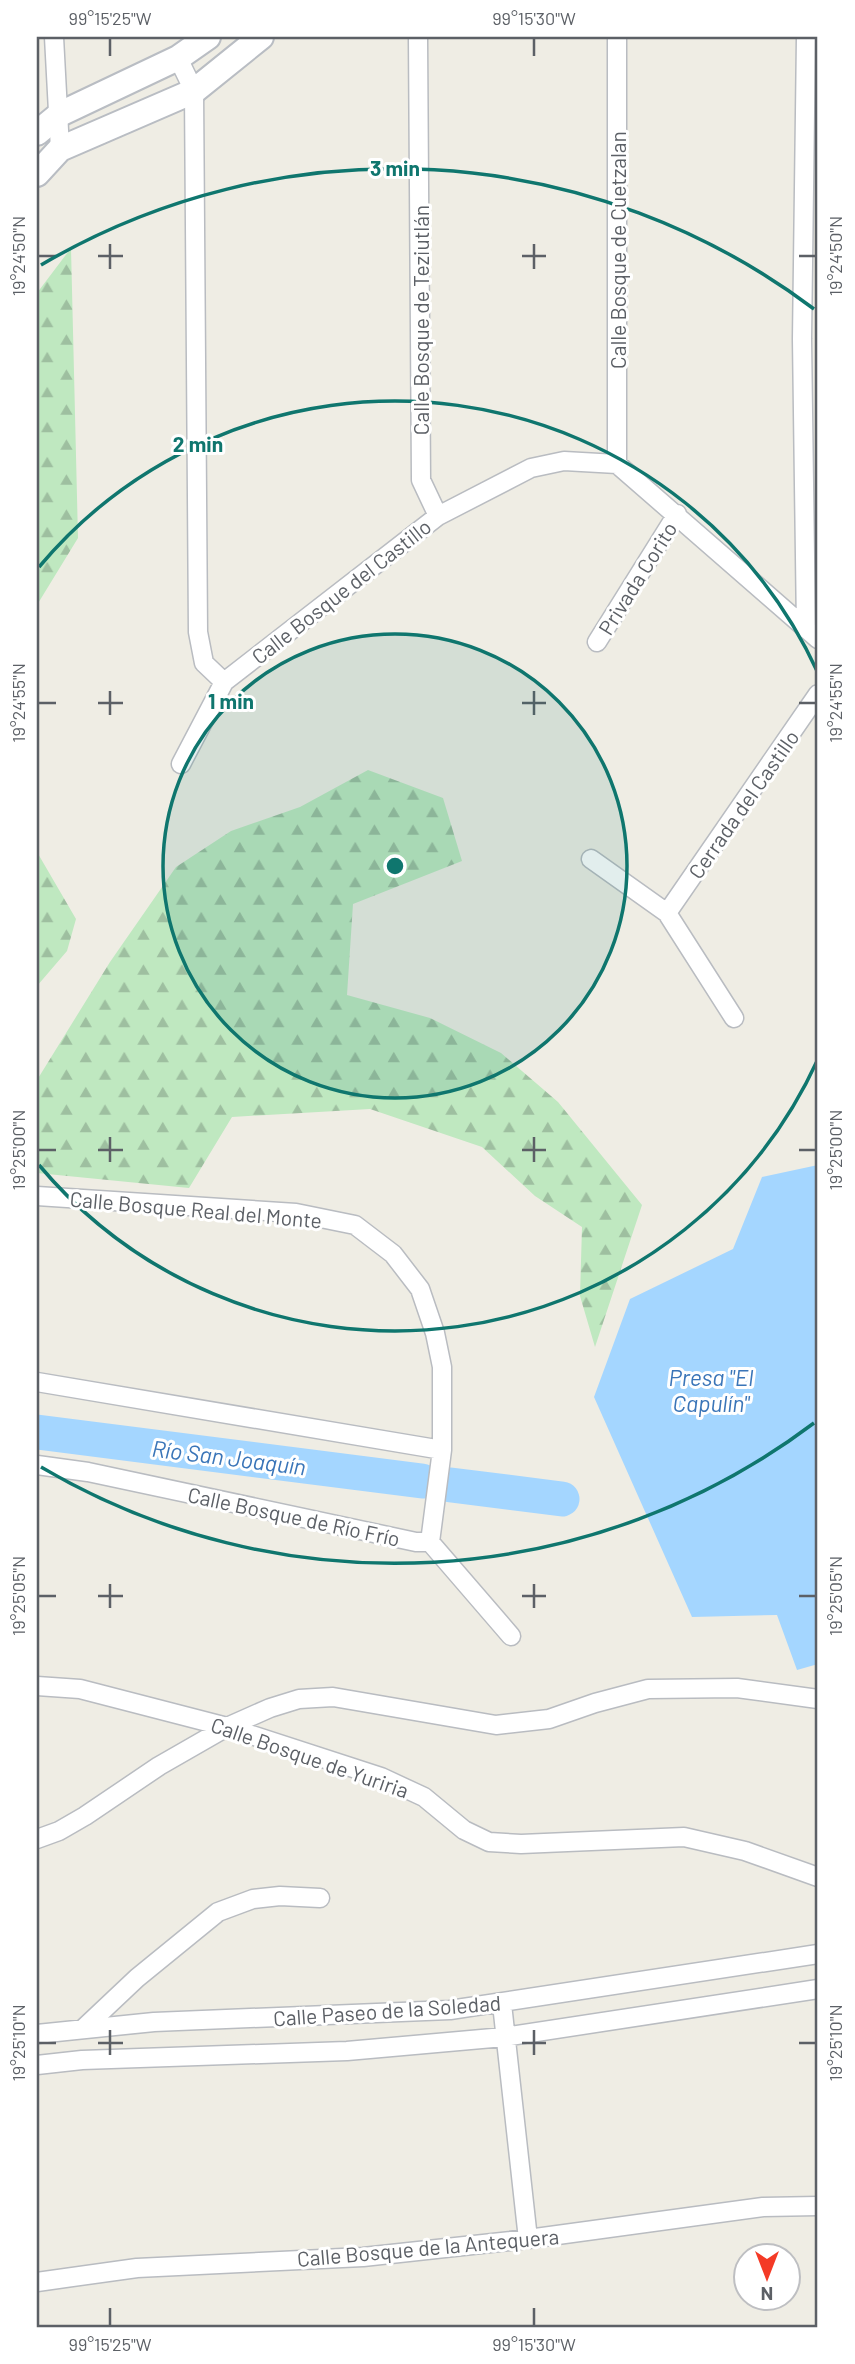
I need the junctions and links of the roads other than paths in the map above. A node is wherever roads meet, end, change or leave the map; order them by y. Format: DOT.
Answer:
graph roads {
  1 [pos="54,37"];
  2 [pos="208,37"];
  3 [pos="418,37"];
  4 [pos="617,37"];
  5 [pos="806,37"];
  6 [pos="254,38"];
  7 [pos="178,58"];
  8 [pos="194,90"];
  9 [pos="60,114"];
  10 [pos="37,133"];
  11 [pos="60,149"];
  12 [pos="37,174"];
  13 [pos="617,464"];
  14 [pos="677,514"];
  15 [pos="438,516"];
  16 [pos="812,634"];
  17 [pos="597,642"];
  18 [pos="224,682"];
  19 [pos="818,694"];
  20 [pos="181,764"];
  21 [pos="591,859"];
  22 [pos="667,913"];
  23 [pos="734,1018"];
  24 [pos="37,1196"];
  25 [pos="37,1382"];
  26 [pos="442,1450"];
  27 [pos="37,1465"];
  28 [pos="430,1542"];
  29 [pos="511,1636"];
  30 [pos="37,1686"];
  31 [pos="818,1699"];
  32 [pos="227,1727"];
  33 [pos="37,1839"];
  34 [pos="818,1877"];
  35 [pos="320,1898"];
  36 [pos="818,1954"];
  37 [pos="818,1989"];
  38 [pos="502,2004"];
  39 [pos="84,2028"];
  40 [pos="37,2034"];
  41 [pos="505,2037"];
  42 [pos="37,2065"];
  43 [pos="818,2206"];
  44 [pos="528,2239"];
  45 [pos="37,2282"];
  1 -- 9 [label="street"];
  2 -- 7 [label="main road"];
  3 -- 15 [label="street, Calle Bosque de Teziutlán"];
  4 -- 13 [label="street, Calle Bosque de Cuetzalan"];
  5 -- 16 [label="street"];
  6 -- 8 [label="main road"];
  7 -- 8 [label="street"];
  7 -- 9 [label="main road"];
  8 -- 11 [label="main road"];
  8 -- 18 [label="street"];
  9 -- 10 [label="main road"];
  9 -- 11 [label="street"];
  11 -- 12 [label="main road"];
  13 -- 14 [label="street"];
  13 -- 15 [label="street, Calle Bosque del Castillo"];
  14 -- 16 [label="street"];
  14 -- 17 [label="street, Privada Corito"];
  15 -- 18 [label="street, Calle Bosque del Castillo"];
  18 -- 20 [label="street"];
  19 -- 22 [label="street, Cerrada del Castillo"];
  21 -- 22 [label="street"];
  22 -- 23 [label="street"];
  24 -- 26 [label="street, Calle Bosque Real del Monte"];
  25 -- 26 [label="street"];
  26 -- 28 [label="street"];
  27 -- 28 [label="street, Calle Bosque de Río Frío"];
  28 -- 29 [label="street, Calle Bosque de Río Frío"];
  30 -- 32 [label="street, Calle Bosque de Yuriria"];
  31 -- 32 [label="street"];
  32 -- 33 [label="street"];
  32 -- 34 [label="street, Calle Bosque de Yuriria"];
  35 -- 39 [label="street"];
  36 -- 38 [label="street, Calle Paseo de la Soledad"];
  37 -- 41 [label="street, Calle Paseo de la Soledad"];
  38 -- 39 [label="street, Calle Paseo de la Soledad"];
  38 -- 41 [label="street"];
  39 -- 40 [label="street, Calle Paseo de la Soledad"];
  41 -- 42 [label="street, Calle Paseo de la Soledad"];
  41 -- 44 [label="street"];
  43 -- 44 [label="street, Calle Bosque de la Antequera"];
  44 -- 45 [label="street, Calle Bosque de la Antequera"];
}
